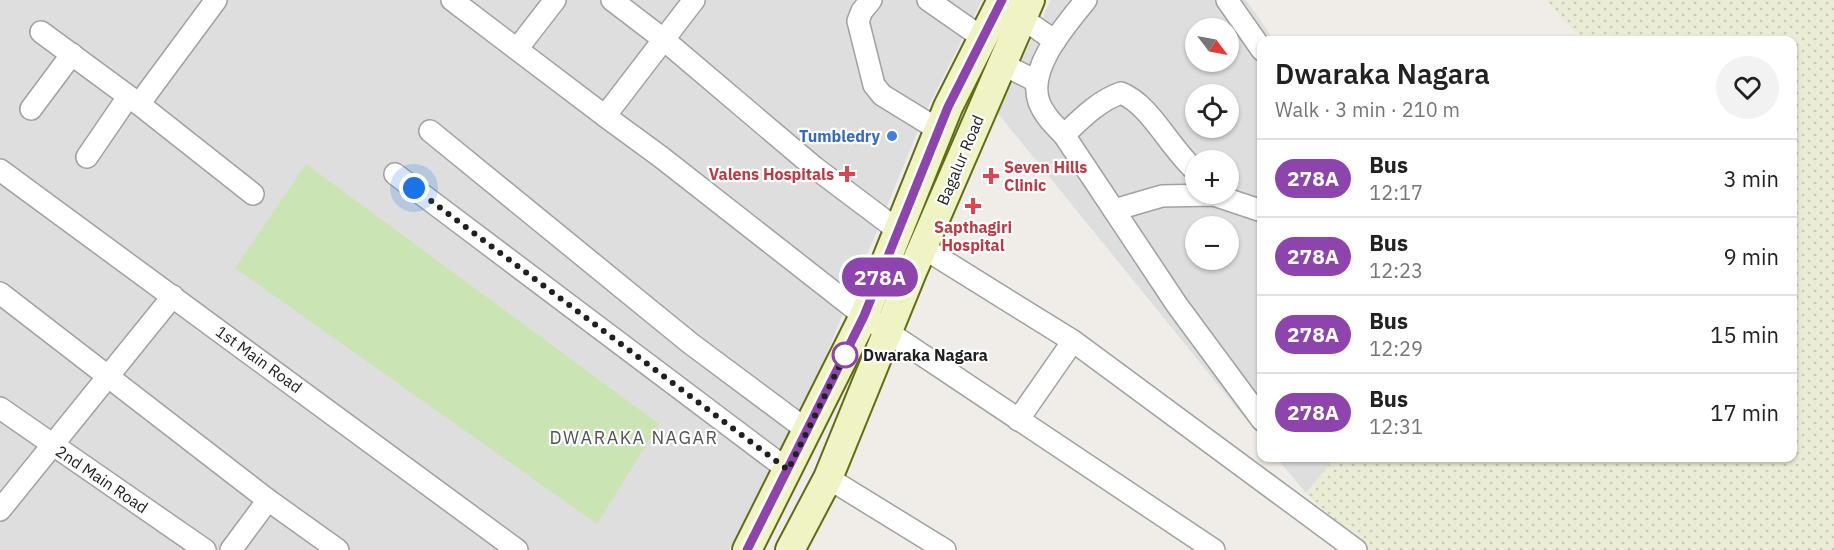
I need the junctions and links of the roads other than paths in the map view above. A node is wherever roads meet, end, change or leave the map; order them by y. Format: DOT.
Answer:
graph roads {
  1 [pos="216,0"];
  2 [pos="452,0"];
  3 [pos="555,0"];
  4 [pos="612,0"];
  5 [pos="694,0"];
  6 [pos="871,0"];
  7 [pos="928,0"];
  8 [pos="1086,0"];
  9 [pos="1227,0"];
  10 [pos="1018,6"];
  11 [pos="41,32"];
  12 [pos="663,39"];
  13 [pos="984,39"];
  14 [pos="1055,41"];
  15 [pos="1257,43"];
  16 [pos="517,49"];
  17 [pos="72,54"];
  18 [pos="1002,64"];
  19 [pos="1036,81"];
  20 [pos="133,101"];
  21 [pos="31,110"];
  22 [pos="605,116"];
  23 [pos="939,130"];
  24 [pos="430,131"];
  25 [pos="1064,135"];
  26 [pos="87,157"];
  27 [pos="1185,162"];
  28 [pos="0,170"];
  29 [pos="395,174"];
  30 [pos="1239,191"];
  31 [pos="253,194"];
  32 [pos="1257,197"];
  33 [pos="1257,209"];
  34 [pos="1114,210"];
  35 [pos="898,231"];
  36 [pos="922,247"];
  37 [pos="0,293"];
  38 [pos="173,296"];
  39 [pos="864,316"];
  40 [pos="887,332"];
  41 [pos="1073,341"];
  42 [pos="107,376"];
  43 [pos="0,408"];
  44 [pos="1257,413"];
  45 [pos="1018,420"];
  46 [pos="808,431"];
  47 [pos="52,445"];
  48 [pos="788,470"];
  49 [pos="828,478"];
  50 [pos="268,500"];
  51 [pos="0,510"];
  52 [pos="205,550"];
  53 [pos="231,550"];
  54 [pos="338,550"];
  55 [pos="517,550"];
  56 [pos="747,550"];
  57 [pos="790,550"];
  58 [pos="945,550"];
  59 [pos="1214,550"];
  60 [pos="1356,550"];
  1 -- 20 [label="street"];
  2 -- 16 [label="street"];
  3 -- 16 [label="street"];
  4 -- 12 [label="street"];
  5 -- 12 [label="street"];
  6 -- 23 [label="street"];
  7 -- 13 [label="street"];
  8 -- 14 [label="street"];
  9 -- 15 [label="street"];
  10 -- 13 [label="main road, Bagalur Road"];
  10 -- 14 [label="street"];
  10 -- 18 [label="main road, Bagalur Road"];
  11 -- 17 [label="street"];
  12 -- 22 [label="street"];
  12 -- 35 [label="street"];
  13 -- 23 [label="main road, Bagalur Road"];
  14 -- 19 [label="street"];
  16 -- 22 [label="street"];
  17 -- 20 [label="street"];
  17 -- 21 [label="street"];
  18 -- 19 [label="street"];
  18 -- 36 [label="main road, Bagalur Road"];
  19 -- 25 [label="street"];
  20 -- 26 [label="street"];
  20 -- 31 [label="street"];
  22 -- 39 [label="street"];
  23 -- 35 [label="main road, Bagalur Road"];
  24 -- 46 [label="street"];
  25 -- 27 [label="street"];
  25 -- 34 [label="street"];
  28 -- 38 [label="street, 1st Main Road"];
  29 -- 48 [label="street"];
  30 -- 32 [label="street"];
  33 -- 34 [label="street"];
  34 -- 44 [label="street"];
  35 -- 39 [label="main road, Bagalur Road"];
  36 -- 40 [label="main road, Bagalur Road"];
  36 -- 41 [label="street"];
  37 -- 42 [label="street"];
  38 -- 42 [label="street"];
  38 -- 55 [label="street, 1st Main Road"];
  39 -- 40 [label="street"];
  39 -- 46 [label="main road, Bagalur Road"];
  40 -- 45 [label="street"];
  40 -- 49 [label="main road, Bagalur Road"];
  41 -- 45 [label="street"];
  41 -- 60 [label="street"];
  42 -- 47 [label="street"];
  42 -- 50 [label="street"];
  43 -- 47 [label="street, 2nd Main Road"];
  45 -- 59 [label="street"];
  46 -- 48 [label="main road, Bagalur Road"];
  47 -- 51 [label="street"];
  47 -- 52 [label="street, 2nd Main Road"];
  48 -- 56 [label="main road, Bagalur Road"];
  49 -- 57 [label="main road, Bagalur Road"];
  49 -- 58 [label="street"];
  50 -- 53 [label="street"];
  50 -- 54 [label="street"];
}
